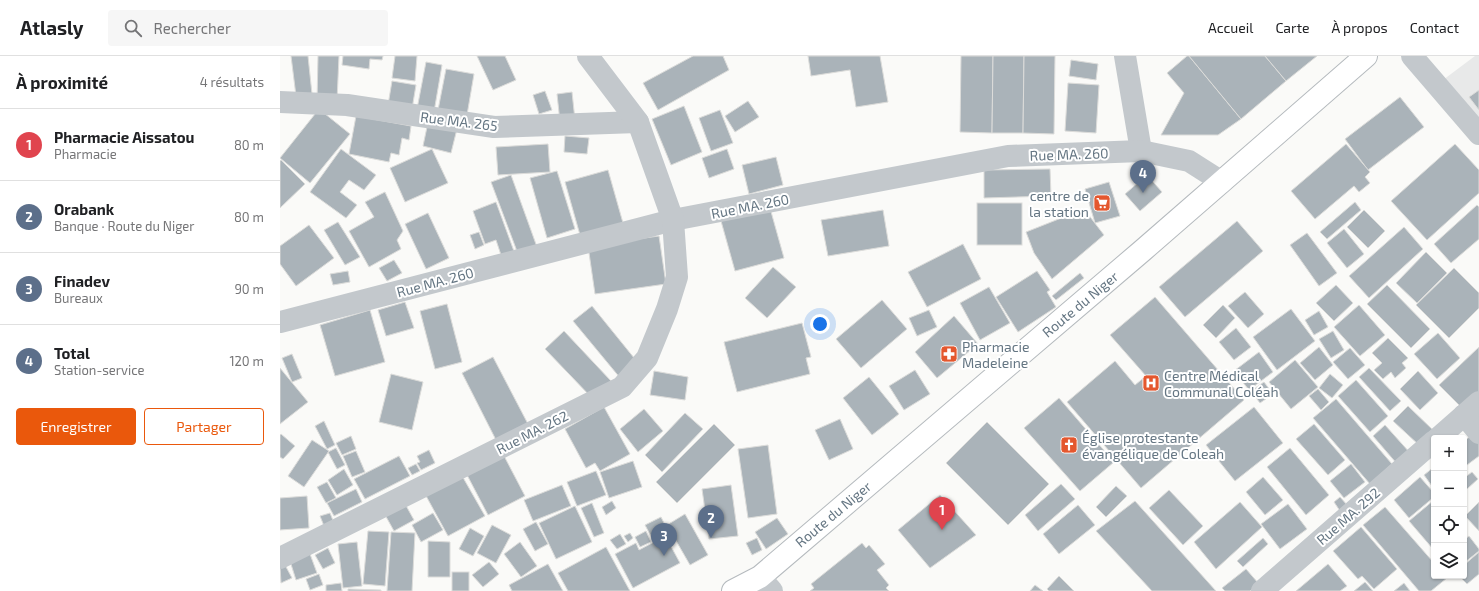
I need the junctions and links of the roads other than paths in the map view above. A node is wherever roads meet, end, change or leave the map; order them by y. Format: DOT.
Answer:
graph roads {
  1 [pos="588,56"];
  2 [pos="1125,56"];
  3 [pos="1366,56"];
  4 [pos="1412,56"];
  5 [pos="280,102"];
  6 [pos="638,122"];
  7 [pos="1479,134"];
  8 [pos="1141,151"];
  9 [pos="1222,182"];
  10 [pos="673,220"];
  11 [pos="280,322"];
  12 [pos="1472,409"];
  13 [pos="1479,433"];
  14 [pos="1442,435"];
  15 [pos="1431,444"];
  16 [pos="280,558"];
  17 [pos="766,584"];
  18 [pos="733,591"];
  19 [pos="1262,591"];
  1 -- 6 [label="street, Rue MA. 262"];
  2 -- 8 [label="street"];
  3 -- 9 [label="main road, Route du Niger"];
  4 -- 7 [label="street"];
  5 -- 6 [label="street, Rue MA. 265"];
  6 -- 10 [label="street, Rue MA. 262"];
  8 -- 9 [label="street, Rue MA. 260"];
  8 -- 10 [label="street, Rue MA. 260"];
  9 -- 17 [label="main road, Route du Niger"];
  10 -- 11 [label="street, Rue MA. 260"];
  10 -- 16 [label="street, Rue MA. 262"];
  12 -- 13 [label="street"];
  12 -- 14 [label="street"];
  15 -- 19 [label="street, Rue MA. 292"];
  17 -- 18 [label="main road, Route du Niger"];
}
